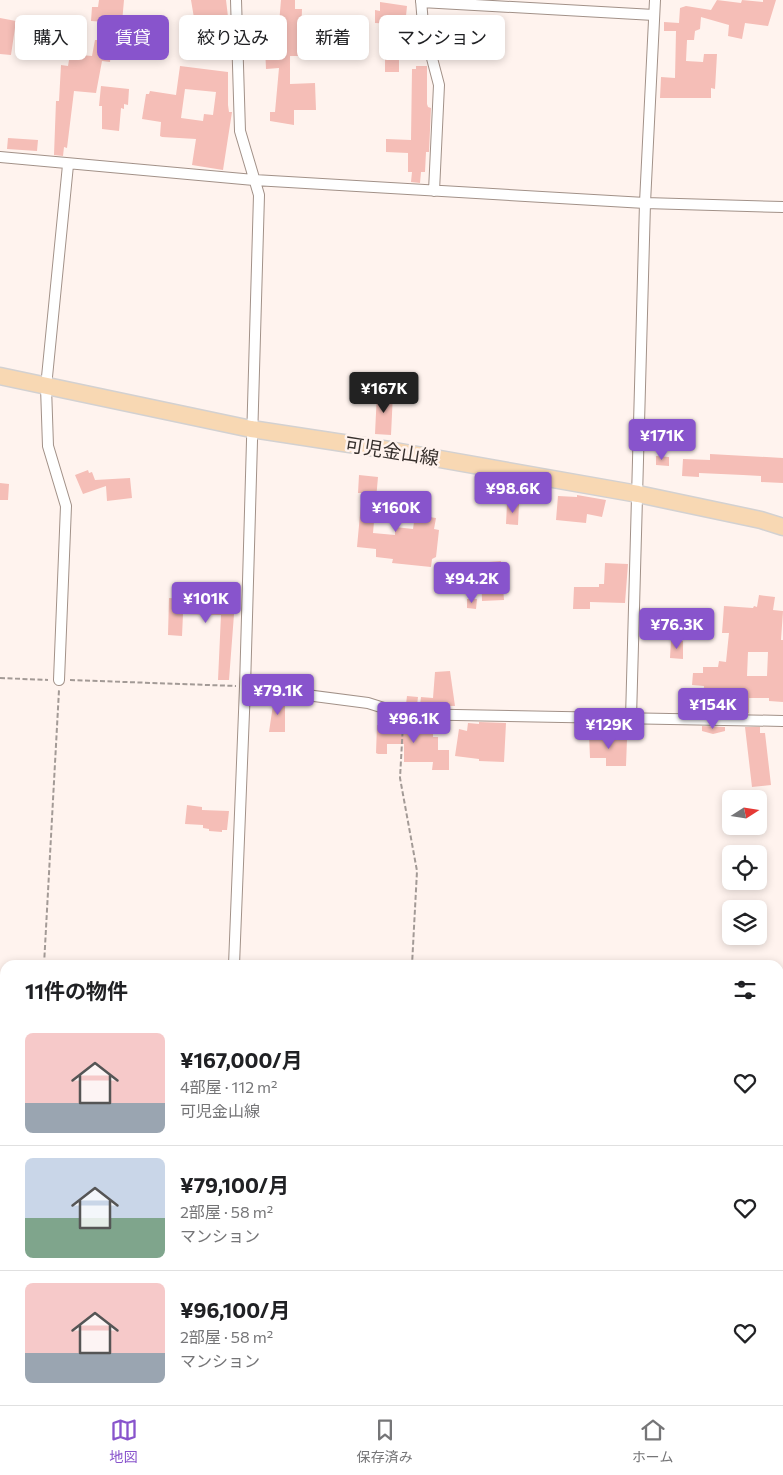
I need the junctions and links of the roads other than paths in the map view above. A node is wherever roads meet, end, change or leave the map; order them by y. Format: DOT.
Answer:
graph roads {
  1 [pos="236,0"];
  2 [pos="655,0"];
  3 [pos="421,1"];
  4 [pos="654,15"];
  5 [pos="0,157"];
  6 [pos="68,165"];
  7 [pos="254,180"];
  8 [pos="434,191"];
  9 [pos="645,203"];
  10 [pos="783,208"];
  11 [pos="0,376"];
  12 [pos="46,387"];
  13 [pos="251,429"];
  14 [pos="638,494"];
  15 [pos="783,528"];
  16 [pos="59,680"];
  17 [pos="245,687"];
  18 [pos="631,718"];
  19 [pos="783,721"];
  20 [pos="234,960"];
  1 -- 7 [label="street"];
  2 -- 4 [label="street"];
  3 -- 4 [label="street"];
  3 -- 8 [label="street"];
  4 -- 9 [label="street"];
  5 -- 6 [label="street"];
  6 -- 7 [label="street"];
  6 -- 12 [label="street"];
  7 -- 8 [label="street"];
  7 -- 13 [label="street"];
  8 -- 9 [label="street"];
  9 -- 10 [label="street"];
  9 -- 14 [label="street"];
  11 -- 12 [label="main road, 可児金山線"];
  12 -- 13 [label="main road, 可児金山線"];
  12 -- 16 [label="street"];
  13 -- 14 [label="main road, 可児金山線"];
  13 -- 17 [label="street"];
  14 -- 15 [label="main road, 可児金山線"];
  14 -- 18 [label="street"];
  17 -- 18 [label="street"];
  17 -- 20 [label="street"];
  18 -- 19 [label="street"];
}
